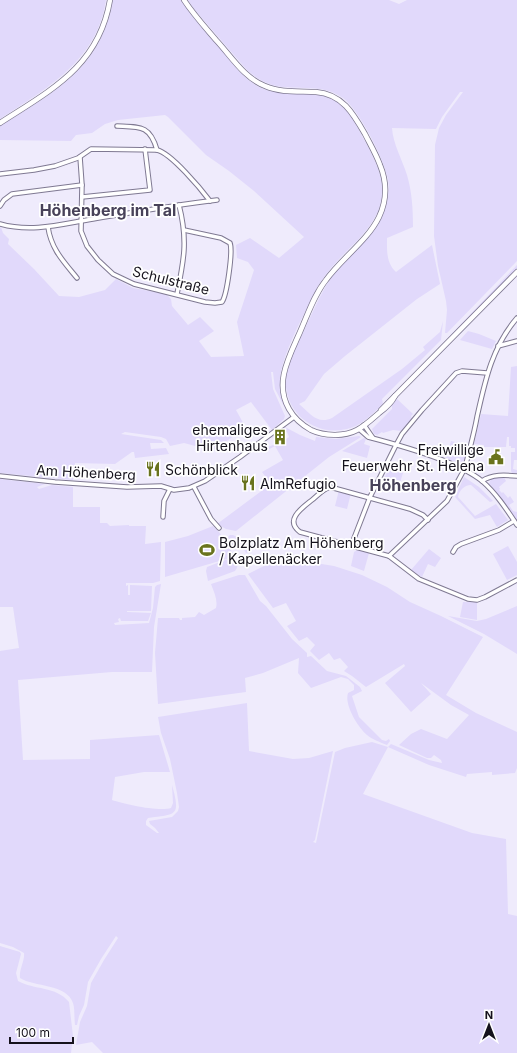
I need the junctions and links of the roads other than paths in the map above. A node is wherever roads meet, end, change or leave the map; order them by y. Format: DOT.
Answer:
graph roads {
  1 [pos="110,0"];
  2 [pos="184,0"];
  3 [pos="0,123"];
  4 [pos="117,126"];
  5 [pos="145,149"];
  6 [pos="157,150"];
  7 [pos="80,157"];
  8 [pos="0,174"];
  9 [pos="82,185"];
  10 [pos="82,197"];
  11 [pos="217,200"];
  12 [pos="210,201"];
  13 [pos="179,205"];
  14 [pos="0,206"];
  15 [pos="80,221"];
  16 [pos="0,224"];
  17 [pos="48,227"];
  18 [pos="184,230"];
  19 [pos="517,272"];
  20 [pos="77,278"];
  21 [pos="177,294"];
  22 [pos="517,318"];
  23 [pos="517,341"];
  24 [pos="498,346"];
  25 [pos="487,373"];
  26 [pos="294,417"];
  27 [pos="364,425"];
  28 [pos="359,429"];
  29 [pos="373,438"];
  30 [pos="396,445"];
  31 [pos="464,470"];
  32 [pos="0,476"];
  33 [pos="517,476"];
  34 [pos="482,481"];
  35 [pos="194,487"];
  36 [pos="170,489"];
  37 [pos="370,497"];
  38 [pos="162,517"];
  39 [pos="428,520"];
  40 [pos="516,523"];
  41 [pos="219,528"];
  42 [pos="351,546"];
  43 [pos="453,552"];
  44 [pos="389,556"];
  45 [pos="517,580"];
  1 -- 3 [label="main road"];
  2 -- 26 [label="main road"];
  4 -- 6 [label="street"];
  5 -- 6 [label="street"];
  5 -- 7 [label="street"];
  5 -- 10 [label="street"];
  6 -- 12 [label="street"];
  7 -- 8 [label="street"];
  7 -- 9 [label="street, Schulstraße"];
  9 -- 10 [label="street, Schulstraße"];
  9 -- 14 [label="street"];
  10 -- 15 [label="street, Schulstraße"];
  11 -- 12 [label="street"];
  12 -- 13 [label="street"];
  13 -- 15 [label="street"];
  13 -- 18 [label="street"];
  15 -- 17 [label="street"];
  15 -- 21 [label="street, Schulstraße"];
  16 -- 17 [label="street"];
  17 -- 20 [label="street"];
  18 -- 21 [label="street"];
  18 -- 21 [label="street, Schulstraße"];
  19 -- 27 [label="main road"];
  22 -- 24 [label="street"];
  23 -- 24 [label="street"];
  24 -- 25 [label="street"];
  25 -- 30 [label="street"];
  25 -- 31 [label="street"];
  26 -- 28 [label="main road"];
  26 -- 35 [label="street, Am Höhenberg"];
  27 -- 28 [label="main road"];
  27 -- 29 [label="street"];
  28 -- 29 [label="street"];
  29 -- 30 [label="street"];
  30 -- 31 [label="street"];
  30 -- 37 [label="street"];
  31 -- 34 [label="street"];
  31 -- 39 [label="street"];
  32 -- 36 [label="street, Am Höhenberg"];
  33 -- 34 [label="street"];
  34 -- 40 [label="street"];
  35 -- 36 [label="street, Am Höhenberg"];
  35 -- 41 [label="street"];
  36 -- 38 [label="street"];
  37 -- 39 [label="street"];
  37 -- 42 [label="street"];
  37 -- 42 [label="street"];
  39 -- 44 [label="street"];
  40 -- 43 [label="street"];
  42 -- 44 [label="street"];
  44 -- 45 [label="street"];
}
